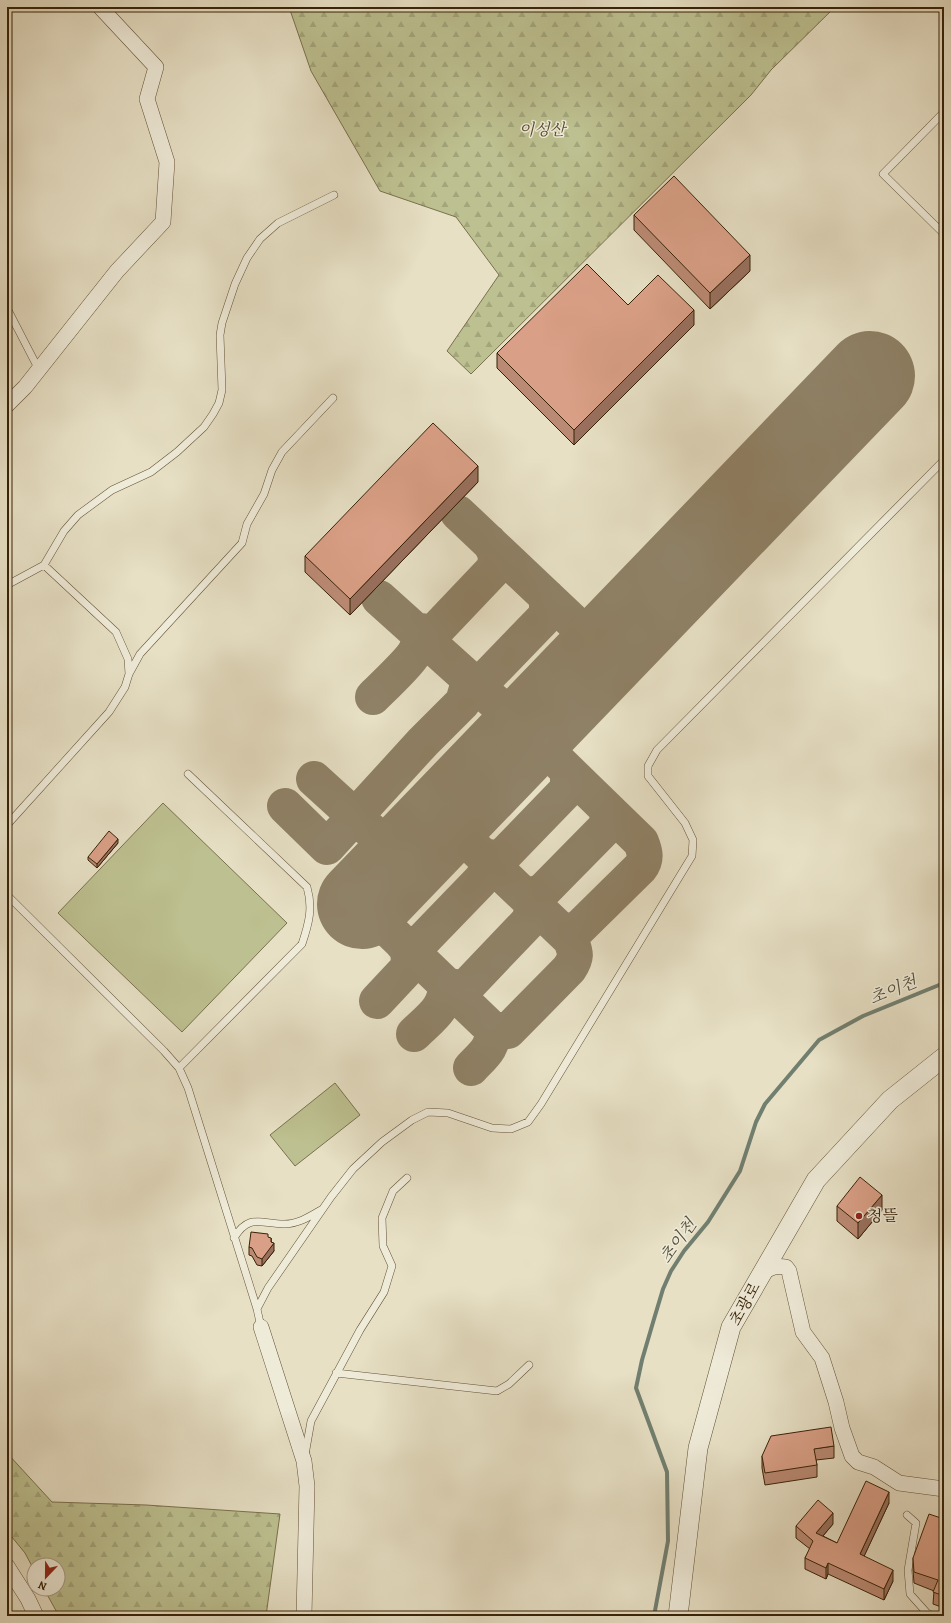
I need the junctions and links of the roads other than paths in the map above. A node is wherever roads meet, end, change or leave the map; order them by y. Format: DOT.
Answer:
graph roads {
  1 [pos="100,7"];
  2 [pos="944,112"];
  3 [pos="334,195"];
  4 [pos="944,234"];
  5 [pos="7,308"];
  6 [pos="39,370"];
  7 [pos="333,398"];
  8 [pos="7,405"];
  9 [pos="944,460"];
  10 [pos="44,565"];
  11 [pos="7,585"];
  12 [pos="129,674"];
  13 [pos="188,774"];
  14 [pos="7,825"];
  15 [pos="8,897"];
  16 [pos="944,1057"];
  17 [pos="179,1068"];
  18 [pos="407,1178"];
  19 [pos="324,1208"];
  20 [pos="234,1238"];
  21 [pos="762,1273"];
  22 [pos="257,1309"];
  23 [pos="261,1327"];
  24 [pos="528,1365"];
  25 [pos="336,1373"];
  26 [pos="304,1461"];
  27 [pos="944,1489"];
  28 [pos="907,1515"];
  29 [pos="7,1566"];
  30 [pos="36,1616"];
  31 [pos="304,1616"];
  32 [pos="678,1616"];
  33 [pos="933,1616"];
  1 -- 6 [label="street"];
  2 -- 4 [label="lane"];
  3 -- 10 [label="lane"];
  5 -- 6 [label="lane"];
  6 -- 8 [label="street"];
  7 -- 12 [label="lane"];
  9 -- 19 [label="lane"];
  10 -- 11 [label="lane"];
  10 -- 12 [label="lane"];
  12 -- 14 [label="lane"];
  13 -- 17 [label="lane"];
  15 -- 17 [label="lane"];
  16 -- 21 [label="street, 초광로"];
  17 -- 20 [label="lane"];
  18 -- 25 [label="lane"];
  19 -- 20 [label="lane"];
  19 -- 22 [label="lane"];
  20 -- 22 [label="lane"];
  21 -- 27 [label="street"];
  21 -- 32 [label="street, 초광로"];
  22 -- 23 [label="lane"];
  23 -- 26 [label="street"];
  24 -- 25 [label="lane"];
  25 -- 26 [label="lane"];
  26 -- 31 [label="street"];
  28 -- 33 [label="lane"];
  29 -- 30 [label="street"];
}
